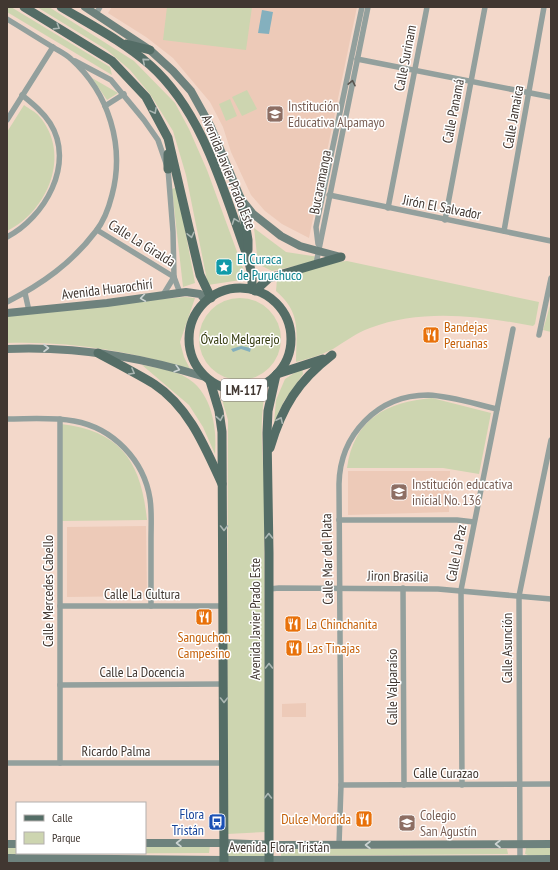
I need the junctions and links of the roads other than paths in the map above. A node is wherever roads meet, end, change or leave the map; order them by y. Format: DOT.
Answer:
graph roads {
  1 [pos="24,7"];
  2 [pos="62,7"];
  3 [pos="85,7"];
  4 [pos="362,7"];
  5 [pos="368,7"];
  6 [pos="427,7"];
  7 [pos="485,7"];
  8 [pos="544,7"];
  9 [pos="98,10"];
  10 [pos="7,19"];
  11 [pos="121,43"];
  12 [pos="53,47"];
  13 [pos="150,50"];
  14 [pos="71,58"];
  15 [pos="357,59"];
  16 [pos="415,70"];
  17 [pos="471,81"];
  18 [pos="529,93"];
  19 [pos="124,94"];
  20 [pos="22,95"];
  21 [pos="551,97"];
  22 [pos="105,106"];
  23 [pos="7,120"];
  24 [pos="168,138"];
  25 [pos="168,169"];
  26 [pos="329,195"];
  27 [pos="241,199"];
  28 [pos="388,208"];
  29 [pos="444,220"];
  30 [pos="97,230"];
  31 [pos="504,231"];
  32 [pos="7,237"];
  33 [pos="551,241"];
  34 [pos="318,247"];
  35 [pos="341,257"];
  36 [pos="248,258"];
  37 [pos="316,264"];
  38 [pos="174,277"];
  39 [pos="551,278"];
  40 [pos="254,290"];
  41 [pos="25,293"];
  42 [pos="180,293"];
  43 [pos="164,295"];
  44 [pos="208,299"];
  45 [pos="7,302"];
  46 [pos="29,311"];
  47 [pos="7,312"];
  48 [pos="512,330"];
  49 [pos="539,335"];
  50 [pos="7,349"];
  51 [pos="98,353"];
  52 [pos="276,375"];
  53 [pos="208,379"];
  54 [pos="497,409"];
  55 [pos="7,419"];
  56 [pos="60,419"];
  57 [pos="551,440"];
  58 [pos="268,471"];
  59 [pos="224,489"];
  60 [pos="339,520"];
  61 [pos="474,522"];
  62 [pos="340,588"];
  63 [pos="403,588"];
  64 [pos="269,590"];
  65 [pos="461,590"];
  66 [pos="519,596"];
  67 [pos="551,599"];
  68 [pos="60,606"];
  69 [pos="151,606"];
  70 [pos="224,606"];
  71 [pos="224,684"];
  72 [pos="60,685"];
  73 [pos="7,763"];
  74 [pos="60,763"];
  75 [pos="224,763"];
  76 [pos="551,784"];
  77 [pos="341,785"];
  78 [pos="404,785"];
  79 [pos="462,785"];
  80 [pos="520,785"];
  81 [pos="146,843"];
  82 [pos="224,843"];
  83 [pos="520,844"];
  84 [pos="551,844"];
  85 [pos="268,845"];
  86 [pos="339,845"];
  87 [pos="7,858"];
  88 [pos="520,859"];
  89 [pos="551,859"];
  90 [pos="25,861"];
  91 [pos="164,861"];
  92 [pos="324,861"];
  93 [pos="224,862"];
  94 [pos="269,862"];
  1 -- 24 [label="main road, one-way"];
  2 -- 11 [label="main road, Avenida Javier Prado Este"];
  3 -- 9 [label="main road"];
  4 -- 34 [label="street, Bucaramanga"];
  5 -- 15 [label="street, Bucaramanga"];
  6 -- 16 [label="street, Calle Surinam"];
  7 -- 17 [label="street, Calle Panamá"];
  8 -- 18 [label="street, Calle Jamaica"];
  9 -- 13 [label="main road"];
  10 -- 12 [label="street"];
  11 -- 13 [label="main road"];
  36 -- 11 [label="main road, Avenida Javier Prado Este, one-way"];
  12 -- 14 [label="street"];
  12 -- 20 [label="street"];
  13 -- 27 [label="main road"];
  14 -- 19 [label="street"];
  14 -- 22 [label="street"];
  15 -- 16 [label="street"];
  26 -- 15 [label="street, Bucaramanga, one-way"];
  16 -- 17 [label="street"];
  16 -- 28 [label="street, Calle Surinam"];
  17 -- 18 [label="street"];
  17 -- 29 [label="street, Calle Panamá"];
  18 -- 21 [label="street"];
  18 -- 31 [label="street, Calle Jamaica"];
  19 -- 22 [label="street"];
  19 -- 25 [label="street"];
  20 -- 23 [label="street"];
  20 -- 32 [label="street"];
  22 -- 30 [label="street"];
  24 -- 25 [label="main road"];
  24 -- 44 [label="main road, one-way"];
  25 -- 38 [label="street"];
  26 -- 28 [label="street, Jirón El Salvador"];
  26 -- 34 [label="street, Bucaramanga"];
  27 -- 34 [label="main road"];
  27 -- 36 [label="main road"];
  28 -- 29 [label="street, Jirón El Salvador"];
  29 -- 31 [label="street, Jirón El Salvador"];
  30 -- 38 [label="street, Calle La Giralda"];
  30 -- 41 [label="street"];
  31 -- 33 [label="street, Jirón El Salvador"];
  34 -- 35 [label="main road"];
  34 -- 37 [label="street, Bucaramanga"];
  35 -- 37 [label="main road"];
  36 -- 40 [label="main road, Avenida Javier Prado Este"];
  37 -- 40 [label="main road"];
  38 -- 42 [label="street"];
  38 -- 43 [label="street"];
  39 -- 49 [label="street"];
  40 -- 44 [label="main road, LM-117"];
  40 -- 52 [label="main road, LM-117"];
  41 -- 45 [label="street"];
  41 -- 46 [label="street"];
  42 -- 43 [label="main road, Avenida Huarochirí"];
  42 -- 44 [label="main road, Avenida Huarochirí"];
  43 -- 46 [label="main road, Avenida Huarochirí, one-way"];
  44 -- 53 [label="main road, LM-117"];
  46 -- 47 [label="main road, Avenida Huarochirí"];
  48 -- 54 [label="street, Calle La Paz"];
  50 -- 51 [label="main road, one-way"];
  51 -- 53 [label="main road, one-way"];
  51 -- 59 [label="main road, one-way"];
  52 -- 53 [label="main road, LM-117"];
  52 -- 58 [label="main road, Avenida Javier Prado Este"];
  58 -- 52 [label="main road, LM-117, one-way"];
  53 -- 59 [label="main road, one-way"];
  54 -- 60 [label="street, Calle Mar del Plata"];
  54 -- 61 [label="street, Calle La Paz"];
  55 -- 56 [label="street"];
  56 -- 68 [label="street, Calle Mercedes Cabello"];
  56 -- 69 [label="street"];
  57 -- 66 [label="street, Calle Asunción"];
  64 -- 58 [label="main road, Avenida Javier Prado Este, one-way"];
  59 -- 70 [label="main road, one-way"];
  60 -- 61 [label="street"];
  60 -- 62 [label="street, Calle Mar del Plata"];
  61 -- 65 [label="street, Calle La Paz"];
  62 -- 63 [label="street, Jiron Brasilia"];
  62 -- 64 [label="street, Jiron Brasilia"];
  62 -- 77 [label="street, Calle Mar del Plata"];
  63 -- 65 [label="street, Jiron Brasilia"];
  63 -- 78 [label="street, Calle Valparaíso"];
  85 -- 64 [label="main road, Avenida Javier Prado Este, one-way"];
  65 -- 66 [label="street, Jiron Brasilia"];
  65 -- 79 [label="street, Calle La Paz"];
  66 -- 67 [label="street, Jiron Brasilia"];
  66 -- 80 [label="street, Calle Asunción"];
  68 -- 69 [label="street, Calle La Cultura"];
  68 -- 72 [label="street, Calle Mercedes Cabello"];
  69 -- 70 [label="street, Calle La Cultura"];
  70 -- 71 [label="main road"];
  71 -- 72 [label="street, Calle La Docencia"];
  71 -- 75 [label="main road, one-way"];
  72 -- 74 [label="street, Calle Mercedes Cabello"];
  73 -- 74 [label="street, Ricardo Palma"];
  74 -- 75 [label="street, Ricardo Palma"];
  75 -- 82 [label="main road"];
  76 -- 80 [label="street, Calle Curazao"];
  77 -- 78 [label="street, Calle Curazao"];
  77 -- 86 [label="street, Calle Mar del Plata"];
  78 -- 79 [label="street, Calle Curazao"];
  79 -- 80 [label="street, Calle Curazao"];
  80 -- 83 [label="street, Calle Asunción"];
  82 -- 81 [label="main road, Avenida Flora Tristán, one-way"];
  82 -- 85 [label="main road, Avenida Flora Tristán"];
  82 -- 93 [label="main road"];
  83 -- 84 [label="main road, Avenida Flora Tristán"];
  83 -- 86 [label="main road, Avenida Flora Tristán, one-way"];
  83 -- 88 [label="street, Calle Asunción"];
  85 -- 86 [label="main road, Avenida Flora Tristán"];
  85 -- 94 [label="main road, Avenida Javier Prado Este"];
  87 -- 90 [label="main road, Avenida Flora Tristán"];
  88 -- 89 [label="main road, Avenida Flora Tristán"];
  88 -- 92 [label="main road, Avenida Flora Tristán"];
  90 -- 91 [label="main road, Avenida Flora Tristán"];
  91 -- 93 [label="main road, Avenida Flora Tristán"];
  92 -- 94 [label="main road, Avenida Flora Tristán"];
  93 -- 94 [label="main road, Avenida Flora Tristán"];
}
